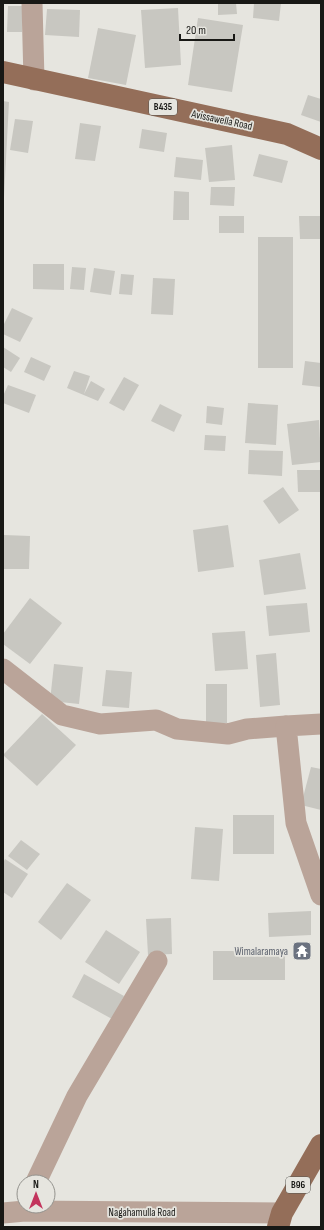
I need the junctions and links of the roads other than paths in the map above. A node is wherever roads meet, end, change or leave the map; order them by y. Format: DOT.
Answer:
graph roads {
  1 [pos="32,3"];
  2 [pos="3,72"];
  3 [pos="34,80"];
  4 [pos="321,149"];
  5 [pos="3,669"];
  6 [pos="321,724"];
  7 [pos="286,726"];
  8 [pos="321,895"];
  9 [pos="158,961"];
  10 [pos="321,1145"];
  11 [pos="40,1174"];
  12 [pos="16,1210"];
  13 [pos="3,1213"];
  14 [pos="44,1214"];
  15 [pos="59,1219"];
  16 [pos="280,1220"];
  1 -- 3 [label="street"];
  2 -- 3 [label="main road, Avissawella Road / B435"];
  3 -- 4 [label="main road, Avissawella Road / B435"];
  5 -- 7 [label="street"];
  6 -- 7 [label="street"];
  7 -- 8 [label="street"];
  9 -- 11 [label="street"];
  10 -- 16 [label="main road, B96"];
  12 -- 13 [label="street, Nagahamulla Road"];
  14 -- 15 [label="street, Nagahamulla Road"];
  15 -- 16 [label="street, Nagahamulla Road"];
}
